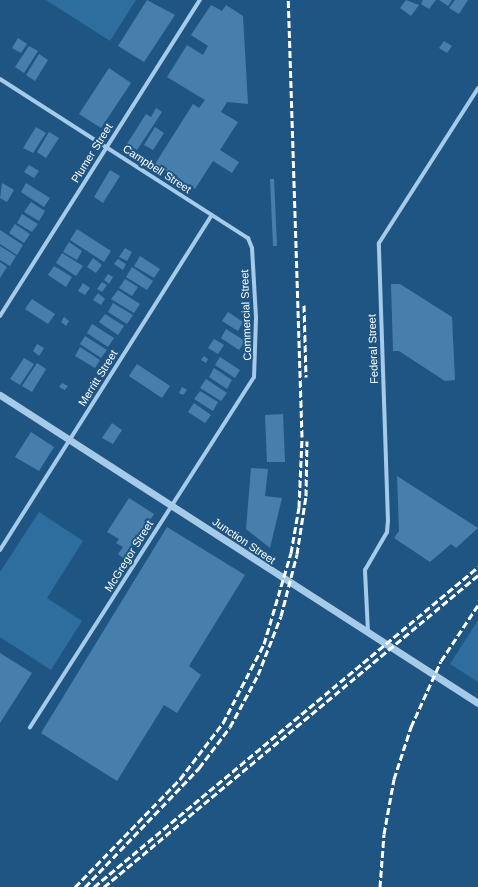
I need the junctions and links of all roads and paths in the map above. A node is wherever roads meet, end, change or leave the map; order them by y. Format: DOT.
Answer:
graph roads {
  1 [pos="199,0"];
  2 [pos="0,79"];
  3 [pos="478,88"];
  4 [pos="107,148"];
  5 [pos="212,215"];
  6 [pos="245,235"];
  7 [pos="0,316"];
  8 [pos="244,394"];
  9 [pos="0,395"];
  10 [pos="70,440"];
  11 [pos="172,506"];
  12 [pos="0,550"];
  13 [pos="368,633"];
  14 [pos="478,703"];
  15 [pos="30,727"];
  1 -- 4 [label="street, Plumer Street"];
  2 -- 4 [label="street, Campbell Street"];
  3 -- 13 [label="street, Federal Street"];
  4 -- 5 [label="street, Campbell Street"];
  4 -- 7 [label="street, Plumer Street"];
  5 -- 6 [label="street, Campbell Street"];
  5 -- 10 [label="street, Merritt Street"];
  6 -- 8 [label="street, Commercial Street"];
  8 -- 11 [label="street, McGregor Street"];
  9 -- 10 [label="street, Junction Street"];
  10 -- 11 [label="street, Junction Street"];
  10 -- 12 [label="street, Merritt Street"];
  11 -- 13 [label="street, Junction Street"];
  11 -- 15 [label="street, McGregor Street"];
  13 -- 14 [label="street, Junction Street"];
}
